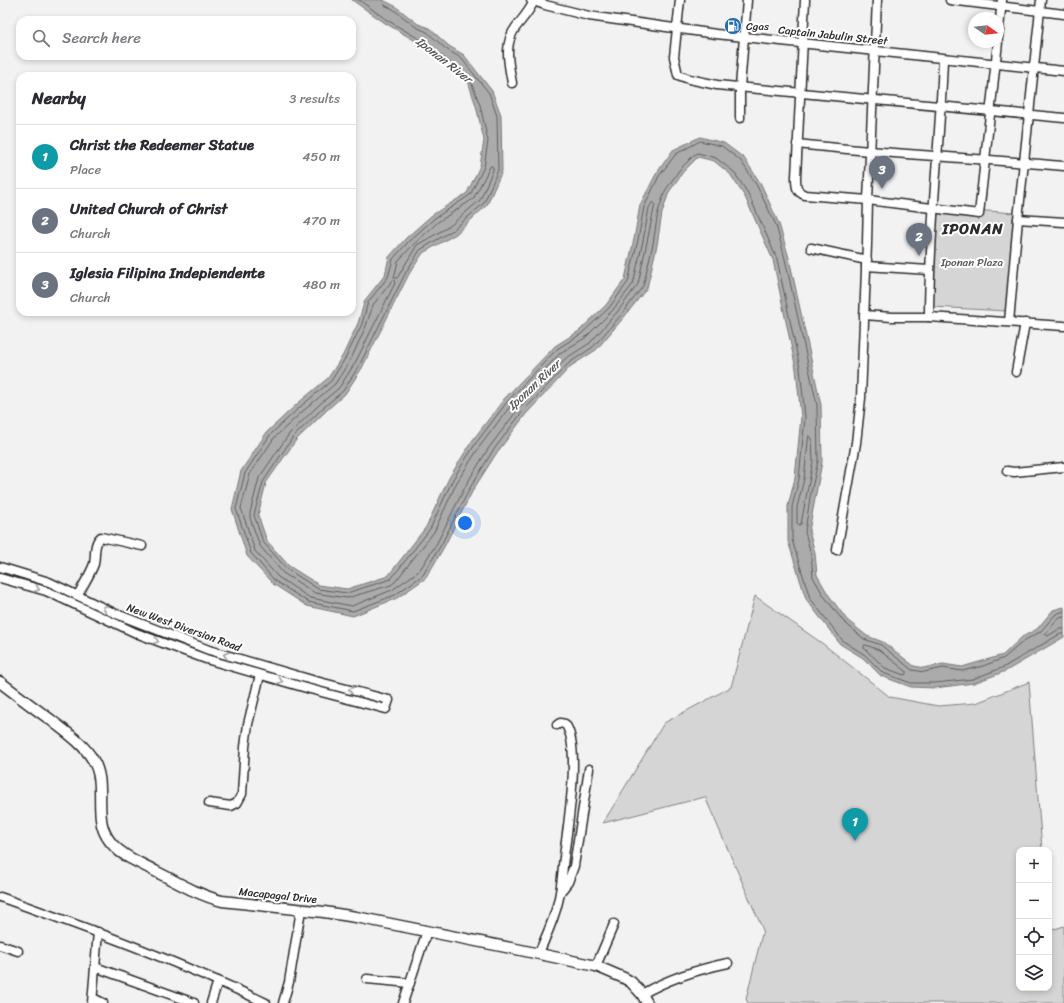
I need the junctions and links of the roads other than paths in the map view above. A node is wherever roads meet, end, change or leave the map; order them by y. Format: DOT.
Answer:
graph roads {
  1 [pos="680,0"];
  2 [pos="747,0"];
  3 [pos="805,0"];
  4 [pos="877,0"];
  5 [pos="950,0"];
  6 [pos="1041,0"];
  7 [pos="532,1"];
  8 [pos="1002,3"];
  9 [pos="1040,11"];
  10 [pos="1064,14"];
  11 [pos="677,28"];
  12 [pos="745,37"];
  13 [pos="804,43"];
  14 [pos="997,48"];
  15 [pos="875,51"];
  16 [pos="943,59"];
  17 [pos="995,64"];
  18 [pos="1034,68"];
  19 [pos="1064,71"];
  20 [pos="512,83"];
  21 [pos="740,87"];
  22 [pos="801,93"];
  23 [pos="873,100"];
  24 [pos="941,107"];
  25 [pos="990,112"];
  26 [pos="1030,116"];
  27 [pos="740,118"];
  28 [pos="1064,118"];
  29 [pos="797,144"];
  30 [pos="870,152"];
  31 [pos="937,156"];
  32 [pos="984,159"];
  33 [pos="1024,163"];
  34 [pos="1064,166"];
  35 [pos="868,200"];
  36 [pos="934,208"];
  37 [pos="1018,219"];
  38 [pos="1064,222"];
  39 [pos="811,248"];
  40 [pos="867,263"];
  41 [pos="929,270"];
  42 [pos="864,314"];
  43 [pos="929,317"];
  44 [pos="1009,322"];
  45 [pos="1026,323"];
  46 [pos="1064,326"];
  47 [pos="1016,372"];
  48 [pos="1064,468"];
  49 [pos="1007,471"];
  50 [pos="142,546"];
  51 [pos="837,550"];
  52 [pos="0,567"];
  53 [pos="0,578"];
  54 [pos="78,595"];
  55 [pos="260,675"];
  56 [pos="0,682"];
  57 [pos="557,725"];
  58 [pos="589,769"];
  59 [pos="209,803"];
  60 [pos="561,891"];
  61 [pos="0,897"];
  62 [pos="301,910"];
  63 [pos="614,924"];
  64 [pos="427,931"];
  65 [pos="98,932"];
  66 [pos="0,945"];
  67 [pos="18,951"];
  68 [pos="539,953"];
  69 [pos="728,963"];
  70 [pos="596,966"];
  71 [pos="95,967"];
  72 [pos="367,979"];
  73 [pos="218,981"];
  74 [pos="410,983"];
  75 [pos="642,994"];
  76 [pos="92,1000"];
  77 [pos="103,1003"];
  78 [pos="194,1003"];
  79 [pos="211,1003"];
  80 [pos="266,1003"];
  81 [pos="283,1003"];
  82 [pos="404,1003"];
  83 [pos="648,1003"];
  1 -- 11 [label="street"];
  2 -- 12 [label="street"];
  3 -- 13 [label="street"];
  4 -- 15 [label="street"];
  5 -- 8 [label="street"];
  6 -- 9 [label="street"];
  7 -- 11 [label="street, Captain Jabulin Street"];
  7 -- 20 [label="street"];
  8 -- 9 [label="street"];
  9 -- 10 [label="street"];
  9 -- 18 [label="street"];
  11 -- 12 [label="street, Captain Jabulin Street"];
  11 -- 21 [label="street"];
  12 -- 13 [label="street, Captain Jabulin Street"];
  12 -- 21 [label="street"];
  13 -- 15 [label="street, Captain Jabulin Street"];
  13 -- 22 [label="street"];
  14 -- 17 [label="street"];
  15 -- 16 [label="street, Captain Jabulin Street"];
  15 -- 23 [label="street"];
  16 -- 17 [label="street, Captain Jabulin Street"];
  16 -- 24 [label="street"];
  17 -- 18 [label="street, Captain Jabulin Street"];
  17 -- 25 [label="street"];
  18 -- 19 [label="street, Captain Jabulin Street"];
  18 -- 26 [label="street"];
  21 -- 22 [label="street"];
  21 -- 27 [label="street"];
  22 -- 23 [label="street"];
  22 -- 29 [label="street"];
  23 -- 24 [label="street"];
  23 -- 30 [label="street"];
  24 -- 25 [label="street"];
  24 -- 31 [label="street"];
  25 -- 26 [label="street"];
  25 -- 32 [label="street"];
  26 -- 28 [label="street"];
  26 -- 33 [label="street"];
  29 -- 30 [label="street"];
  29 -- 35 [label="street"];
  30 -- 31 [label="street"];
  30 -- 35 [label="street"];
  31 -- 32 [label="street"];
  31 -- 36 [label="street"];
  32 -- 33 [label="street"];
  32 -- 36 [label="street"];
  33 -- 34 [label="street"];
  33 -- 37 [label="street"];
  35 -- 36 [label="street"];
  35 -- 40 [label="street"];
  36 -- 41 [label="street"];
  37 -- 38 [label="street"];
  37 -- 44 [label="street"];
  39 -- 40 [label="street"];
  40 -- 41 [label="street"];
  40 -- 42 [label="street"];
  41 -- 43 [label="street"];
  42 -- 43 [label="street"];
  42 -- 51 [label="street"];
  43 -- 44 [label="street"];
  44 -- 45 [label="street"];
  45 -- 46 [label="street"];
  45 -- 47 [label="street"];
  48 -- 49 [label="street"];
  50 -- 54 [label="street"];
  52 -- 54 [label="street, New West Diversion Road"];
  53 -- 55 [label="street, New West Diversion Road, one-way"];
  55 -- 54 [label="street, New West Diversion Road, one-way"];
  55 -- 59 [label="street"];
  56 -- 62 [label="main road, Macapagal Drive"];
  57 -- 60 [label="street"];
  58 -- 60 [label="street"];
  60 -- 68 [label="street"];
  61 -- 65 [label="street"];
  62 -- 64 [label="main road, Macapagal Drive"];
  62 -- 81 [label="street"];
  63 -- 70 [label="street"];
  64 -- 68 [label="main road, Macapagal Drive"];
  64 -- 74 [label="street"];
  65 -- 71 [label="street"];
  65 -- 73 [label="street"];
  66 -- 67 [label="street"];
  68 -- 70 [label="main road, Macapagal Drive"];
  69 -- 75 [label="street"];
  70 -- 75 [label="main road, Macapagal Drive"];
  71 -- 76 [label="street"];
  71 -- 78 [label="street"];
  72 -- 74 [label="street"];
  73 -- 79 [label="street"];
  73 -- 80 [label="street"];
  74 -- 82 [label="street"];
  75 -- 83 [label="main road, Macapagal Drive"];
  76 -- 77 [label="street"];
}
